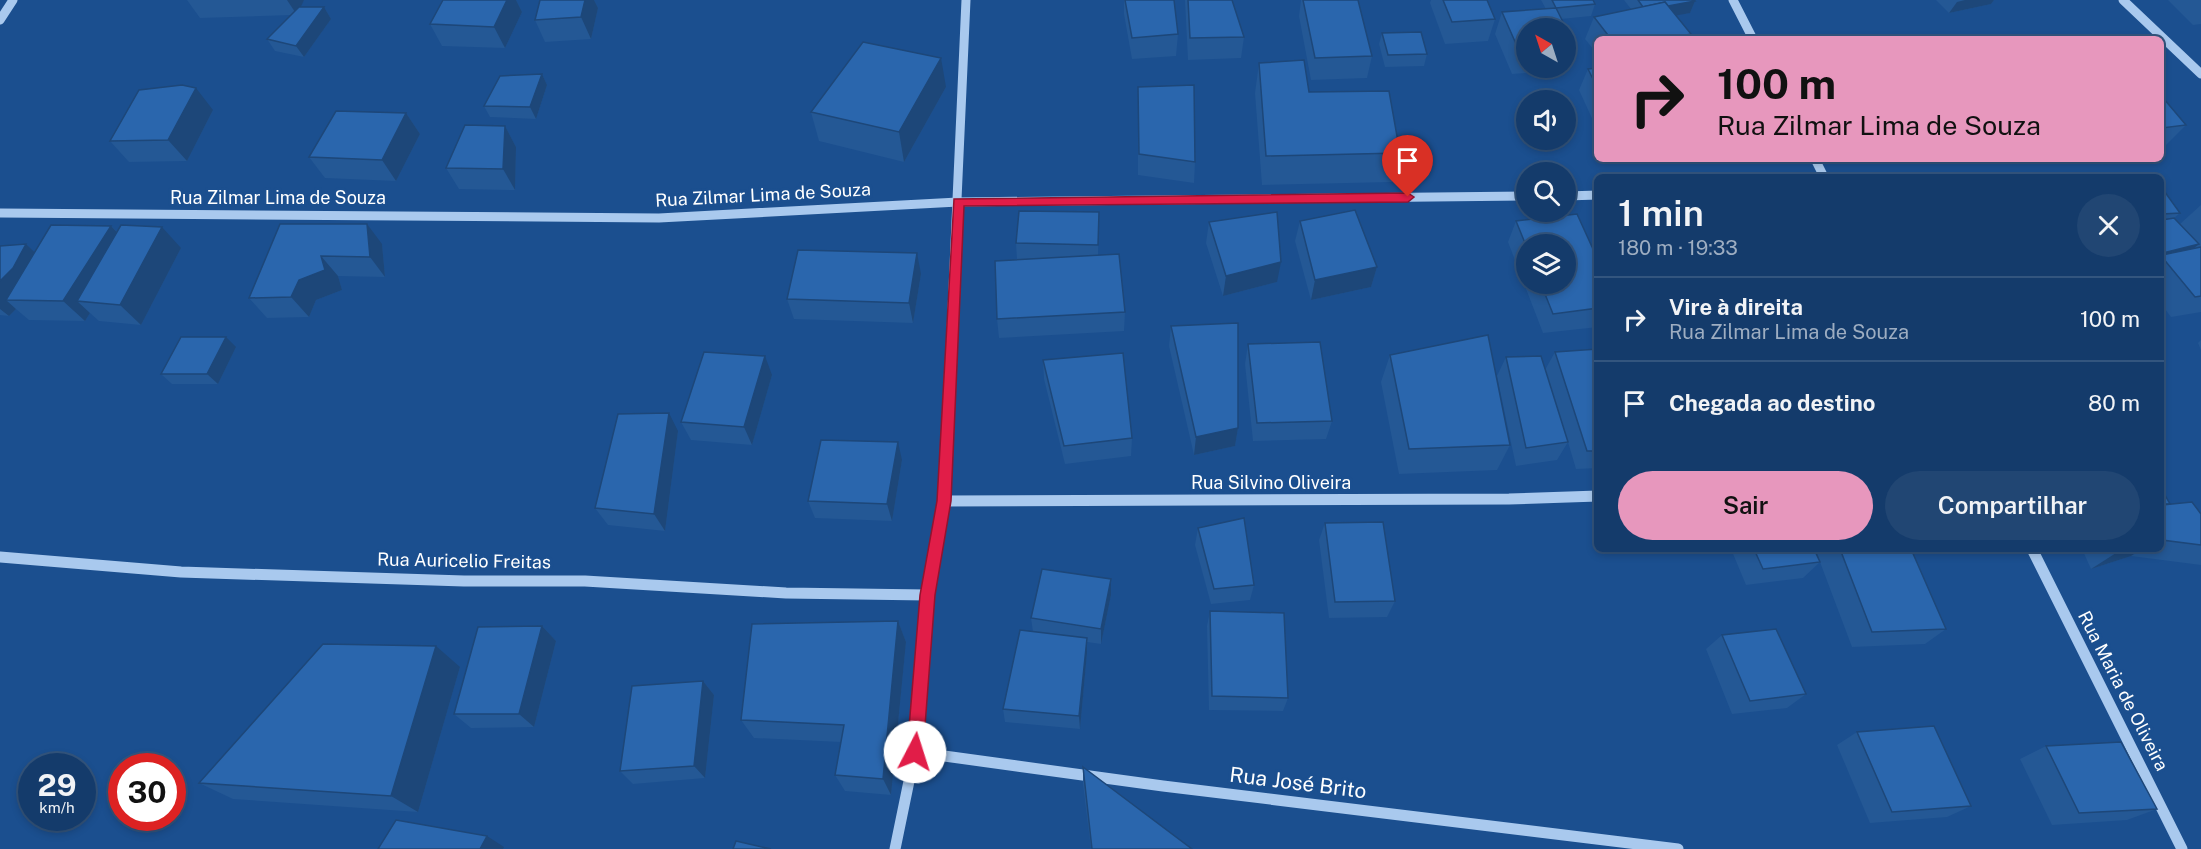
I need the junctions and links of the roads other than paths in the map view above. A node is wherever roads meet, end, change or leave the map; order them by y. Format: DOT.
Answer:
graph roads {
  1 [pos="13,0"];
  2 [pos="966,0"];
  3 [pos="1733,0"];
  4 [pos="2123,0"];
  5 [pos="0,20"];
  6 [pos="1751,36"];
  7 [pos="2161,36"];
  8 [pos="2164,39"];
  9 [pos="2201,74"];
  10 [pos="1594,195"];
  11 [pos="1516,196"];
  12 [pos="1576,196"];
  13 [pos="958,202"];
  14 [pos="0,213"];
  15 [pos="1594,496"];
  16 [pos="944,501"];
  17 [pos="2034,552"];
  18 [pos="0,557"];
  19 [pos="927,595"];
  20 [pos="915,752"];
  21 [pos="895,849"];
  22 [pos="1678,849"];
  23 [pos="2182,849"];
  1 -- 5 [label="street"];
  2 -- 13 [label="street"];
  3 -- 6 [label="street"];
  4 -- 7 [label="street"];
  8 -- 9 [label="street"];
  10 -- 12 [label="street"];
  11 -- 13 [label="street, Rua Zilmar Lima de Souza"];
  13 -- 14 [label="street, Rua Zilmar Lima de Souza"];
  13 -- 16 [label="street"];
  15 -- 16 [label="street, Rua Silvino Oliveira"];
  16 -- 19 [label="street"];
  17 -- 23 [label="street, Rua Maria de Oliveira"];
  18 -- 19 [label="street, Rua Auricelio Freitas"];
  19 -- 20 [label="street"];
  20 -- 21 [label="street"];
  20 -- 22 [label="street, Rua José Brito"];
}
